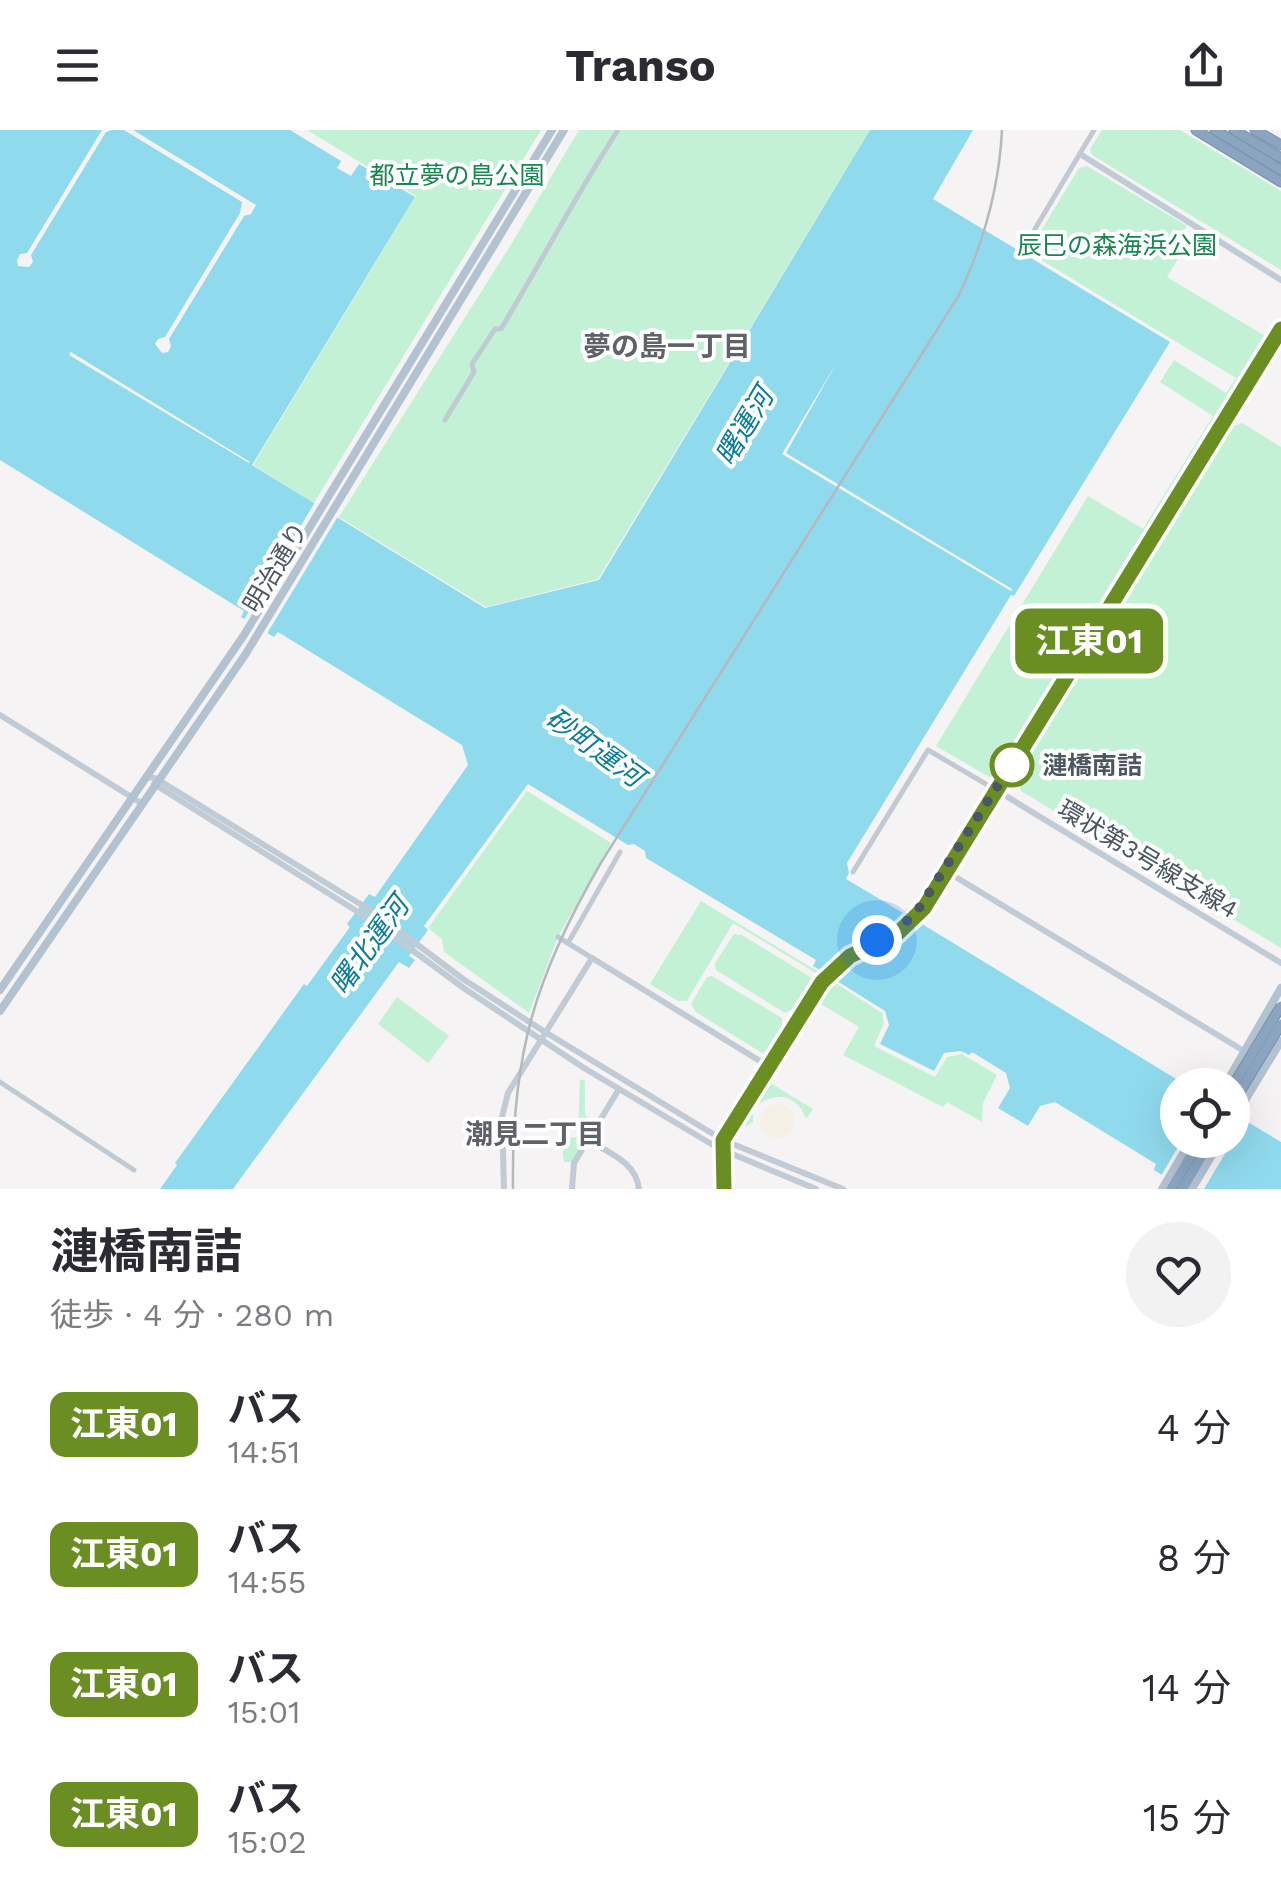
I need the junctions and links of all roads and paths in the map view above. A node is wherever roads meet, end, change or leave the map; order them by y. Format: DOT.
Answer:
graph roads {
  1 [pos="552,130"];
  2 [pos="564,130"];
  3 [pos="618,130"];
  4 [pos="1094,130"];
  5 [pos="1196,130"];
  6 [pos="1215,130"];
  7 [pos="1234,130"];
  8 [pos="1255,130"];
  9 [pos="1281,145"];
  10 [pos="1080,154"];
  11 [pos="1281,158"];
  12 [pos="1281,170"];
  13 [pos="1281,182"];
  14 [pos="1029,239"];
  15 [pos="1281,280"];
  16 [pos="1281,330"];
  17 [pos="445,420"];
  18 [pos="0,715"];
  19 [pos="146,776"];
  20 [pos="156,782"];
  21 [pos="996,790"];
  22 [pos="132,797"];
  23 [pos="142,803"];
  24 [pos="620,852"];
  25 [pos="946,871"];
  26 [pos="853,872"];
  27 [pos="558,936"];
  28 [pos="568,942"];
  29 [pos="422,952"];
  30 [pos="592,958"];
  31 [pos="1281,963"];
  32 [pos="1,987"];
  33 [pos="1281,988"];
  34 [pos="1281,1006"];
  35 [pos="0,1010"];
  36 [pos="1281,1024"];
  37 [pos="545,1032"];
  38 [pos="540,1040"];
  39 [pos="1281,1042"];
  40 [pos="1244,1051"];
  41 [pos="768,1066"];
  42 [pos="1236,1068"];
  43 [pos="1239,1068"];
  44 [pos="1250,1069"];
  45 [pos="1250,1081"];
  46 [pos="0,1082"];
  47 [pos="1250,1087"];
  48 [pos="619,1089"];
  49 [pos="588,1140"];
  50 [pos="722,1147"];
  51 [pos="1182,1158"];
  52 [pos="1187,1158"];
  53 [pos="1200,1158"];
  54 [pos="1211,1158"];
  55 [pos="134,1170"];
  56 [pos="1166,1186"];
  57 [pos="812,1188"];
  58 [pos="504,1189"];
  59 [pos="572,1189"];
  60 [pos="639,1189"];
  61 [pos="721,1189"];
  62 [pos="843,1189"];
  63 [pos="1182,1189"];
  64 [pos="1192,1189"];
  1 -- 19 [label="main road, 明治通り"];
  2 -- 20 [label="main road, 明治通り"];
  3 -- 17 [label="street"];
  4 -- 10 [label="street"];
  5 -- 13 [label="highway"];
  6 -- 12 [label="highway"];
  7 -- 11 [label="highway"];
  8 -- 9 [label="highway"];
  10 -- 14 [label="street"];
  10 -- 15 [label="street"];
  16 -- 21 [label="street"];
  18 -- 22 [label="street"];
  19 -- 20 [label="street"];
  19 -- 22 [label="main road, 明治通り"];
  20 -- 23 [label="main road, 明治通り"];
  20 -- 29 [label="street"];
  21 -- 25 [label="street"];
  21 -- 26 [label="street"];
  21 -- 31 [label="street, 環状第3号線支線4"];
  22 -- 23 [label="street"];
  22 -- 32 [label="main road, 明治通り"];
  23 -- 35 [label="main road, 明治通り"];
  24 -- 28 [label="street"];
  25 -- 40 [label="street"];
  25 -- 41 [label="street"];
  27 -- 28 [label="street"];
  28 -- 30 [label="street"];
  29 -- 37 [label="street"];
  29 -- 38 [label="street"];
  30 -- 37 [label="street"];
  30 -- 41 [label="street"];
  33 -- 40 [label="main road"];
  34 -- 43 [label="highway, bridge"];
  36 -- 45 [label="highway, bridge"];
  37 -- 38 [label="street"];
  37 -- 50 [label="street"];
  38 -- 48 [label="street"];
  38 -- 58 [label="street"];
  39 -- 44 [label="main road"];
  39 -- 47 [label="main road"];
  40 -- 42 [label="main road"];
  41 -- 50 [label="street"];
  46 -- 55 [label="street"];
  48 -- 49 [label="street"];
  48 -- 50 [label="street"];
  49 -- 59 [label="street"];
  49 -- 60 [label="street"];
  50 -- 57 [label="street"];
  50 -- 61 [label="street"];
  50 -- 62 [label="street"];
  51 -- 56 [label="main road"];
  52 -- 56 [label="highway"];
  53 -- 63 [label="highway"];
  54 -- 64 [label="main road"];
}
